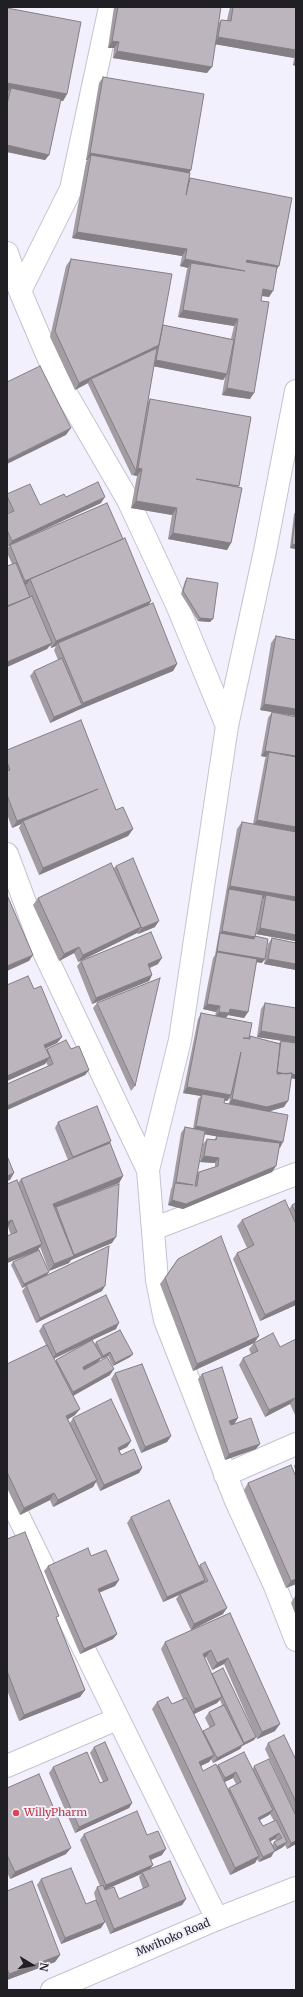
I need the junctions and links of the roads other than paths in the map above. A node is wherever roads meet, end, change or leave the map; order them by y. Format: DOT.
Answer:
graph roads {
  1 [pos="110,7"];
  2 [pos="7,253"];
  3 [pos="20,291"];
  4 [pos="296,390"];
  5 [pos="227,726"];
  6 [pos="7,854"];
  7 [pos="148,1170"];
  8 [pos="296,1174"];
  9 [pos="153,1229"];
  10 [pos="296,1444"];
  11 [pos="225,1475"];
  12 [pos="7,1493"];
  13 [pos="15,1531"];
  14 [pos="296,1640"];
  15 [pos="117,1719"];
  16 [pos="7,1766"];
  17 [pos="296,1888"];
  18 [pos="217,1919"];
  19 [pos="52,1990"];
  1 -- 3 [label="street"];
  2 -- 3 [label="street"];
  3 -- 5 [label="street"];
  4 -- 5 [label="street"];
  5 -- 7 [label="street"];
  6 -- 7 [label="street"];
  7 -- 9 [label="street"];
  8 -- 9 [label="street"];
  9 -- 11 [label="street"];
  10 -- 11 [label="street"];
  11 -- 14 [label="street"];
  12 -- 13 [label="street"];
  13 -- 15 [label="street"];
  15 -- 16 [label="street"];
  15 -- 18 [label="street"];
  17 -- 18 [label="street, Mwihoko Road"];
  18 -- 19 [label="street, Mwihoko Road"];
}
